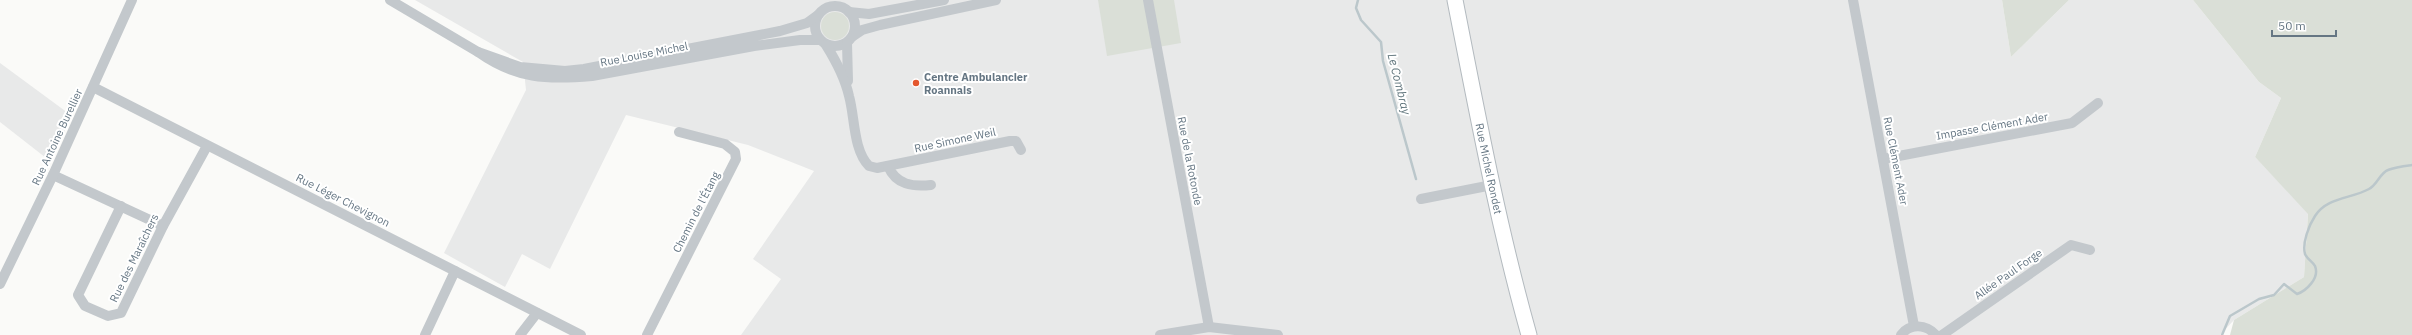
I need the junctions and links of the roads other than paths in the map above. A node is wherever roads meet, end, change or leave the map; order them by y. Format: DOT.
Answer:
graph roads {
  1 [pos="132,0"];
  2 [pos="390,0"];
  3 [pos="944,0"];
  4 [pos="996,0"];
  5 [pos="1148,0"];
  6 [pos="1455,0"];
  7 [pos="1854,0"];
  8 [pos="843,6"];
  9 [pos="821,8"];
  10 [pos="850,40"];
  11 [pos="823,42"];
  12 [pos="478,52"];
  13 [pos="93,87"];
  14 [pos="849,95"];
  15 [pos="2098,103"];
  16 [pos="680,132"];
  17 [pos="207,146"];
  18 [pos="1021,150"];
  19 [pos="1883,158"];
  20 [pos="888,166"];
  21 [pos="53,175"];
  22 [pos="931,185"];
  23 [pos="1492,185"];
  24 [pos="1421,199"];
  25 [pos="121,206"];
  26 [pos="163,226"];
  27 [pos="2090,250"];
  28 [pos="455,271"];
  29 [pos="0,284"];
  30 [pos="537,313"];
  31 [pos="1209,326"];
  32 [pos="1914,326"];
  33 [pos="1244,333"];
  34 [pos="425,335"];
  35 [pos="520,335"];
  36 [pos="581,335"];
  37 [pos="647,335"];
  38 [pos="1160,335"];
  39 [pos="1278,335"];
  40 [pos="1529,335"];
  41 [pos="1901,335"];
  42 [pos="1936,335"];
  43 [pos="1942,335"];
  1 -- 13 [label="street, Rue Antoine Burellier"];
  2 -- 12 [label="street, Rue Louise Michel"];
  3 -- 8 [label="street"];
  4 -- 10 [label="street"];
  5 -- 31 [label="street, Rue de la Rotonde"];
  6 -- 23 [label="street, Rue Michel Rondet"];
  7 -- 19 [label="street, Rue Clément Ader"];
  8 -- 9 [label="street"];
  8 -- 10 [label="street"];
  9 -- 11 [label="street"];
  9 -- 12 [label="street, Rue Louise Michel"];
  10 -- 11 [label="street"];
  10 -- 14 [label="street"];
  11 -- 12 [label="street, Rue Louise Michel"];
  11 -- 14 [label="street, Rue Simone Weil"];
  13 -- 17 [label="street, Rue Léger Chevignon"];
  13 -- 21 [label="street, Rue Antoine Burellier"];
  14 -- 20 [label="street, Rue Simone Weil"];
  15 -- 19 [label="street, Impasse Clément Ader"];
  16 -- 37 [label="street, Chemin de l'Étang"];
  17 -- 26 [label="street, Rue des Maraîchers"];
  17 -- 28 [label="street, Rue Léger Chevignon"];
  18 -- 20 [label="street, Rue Simone Weil"];
  19 -- 32 [label="street, Rue Clément Ader"];
  20 -- 22 [label="street"];
  21 -- 25 [label="street"];
  21 -- 29 [label="street, Rue Antoine Burellier"];
  23 -- 24 [label="street"];
  23 -- 40 [label="street, Rue Michel Rondet"];
  25 -- 26 [label="street"];
  25 -- 26 [label="street, Rue des Maraîchers"];
  27 -- 43 [label="street, Allée Paul Forge"];
  28 -- 30 [label="street, Rue Léger Chevignon"];
  28 -- 34 [label="street"];
  30 -- 35 [label="street"];
  30 -- 36 [label="street, Rue Léger Chevignon"];
  31 -- 33 [label="street"];
  31 -- 38 [label="street"];
  32 -- 41 [label="street"];
  32 -- 42 [label="street"];
  33 -- 39 [label="street"];
}
